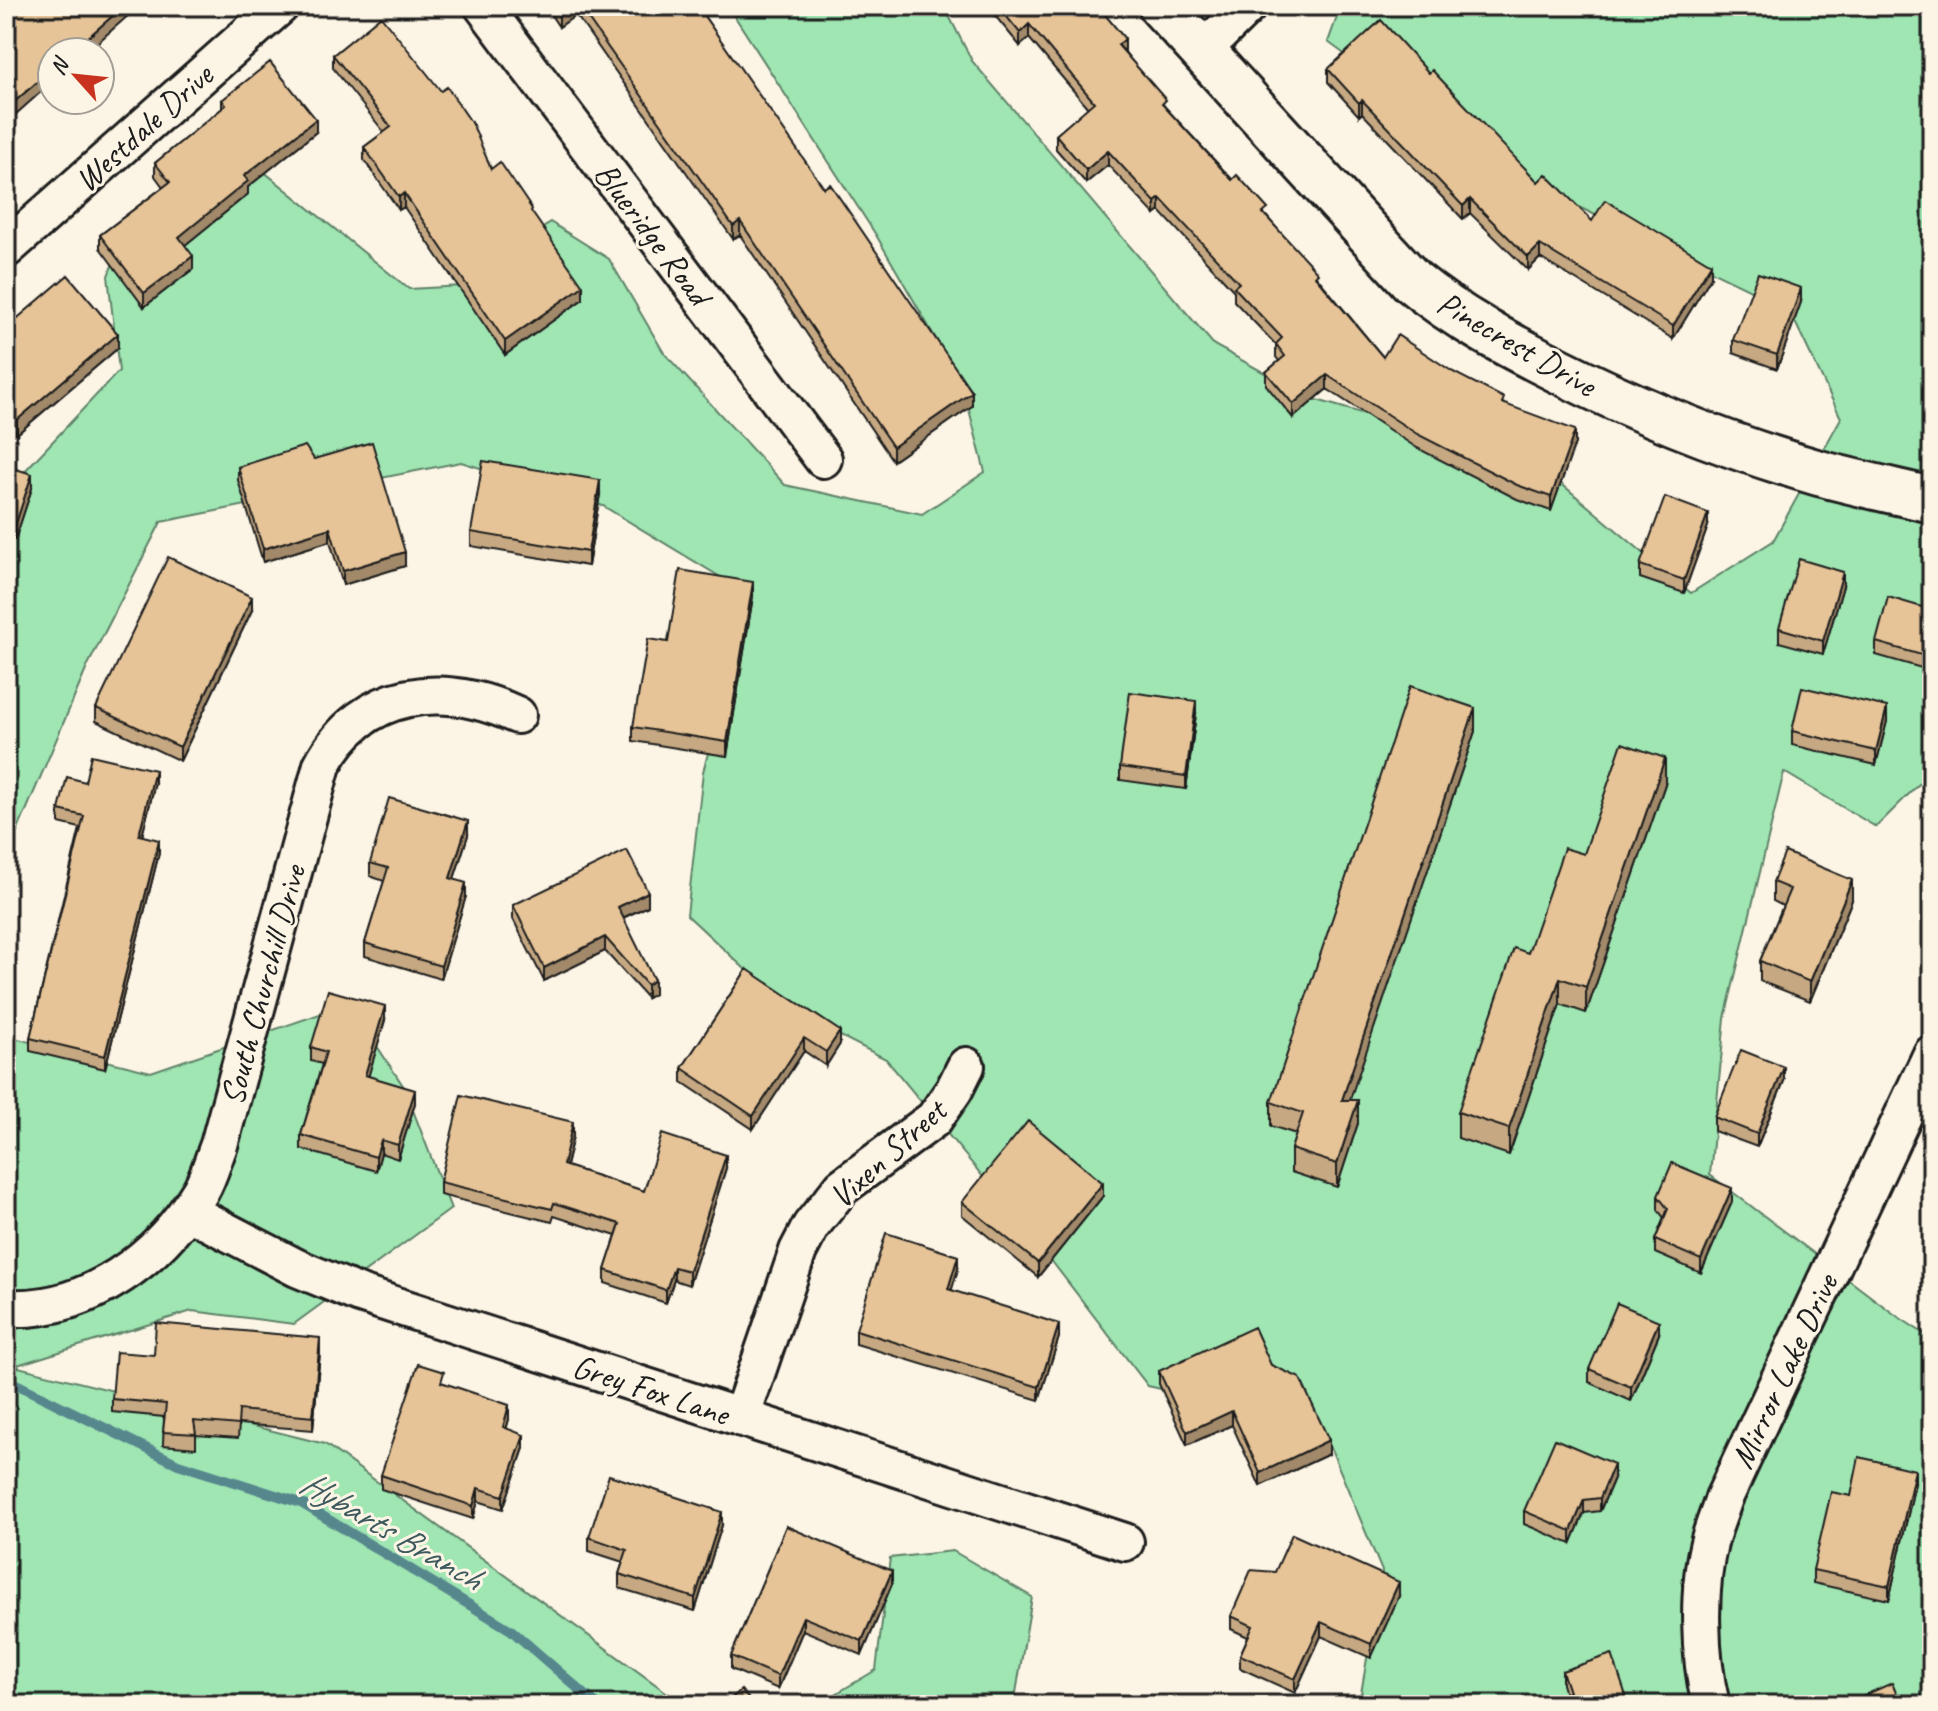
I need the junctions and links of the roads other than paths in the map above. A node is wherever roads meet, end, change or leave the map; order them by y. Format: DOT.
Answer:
graph roads {
  1 [pos="280,6"];
  2 [pos="483,6"];
  3 [pos="1161,6"];
  4 [pos="1248,6"];
  5 [pos="1202,51"];
  6 [pos="6,249"];
  7 [pos="823,459"];
  8 [pos="1932,500"];
  9 [pos="517,715"];
  10 [pos="1932,1054"];
  11 [pos="966,1066"];
  12 [pos="187,1211"];
  13 [pos="6,1308"];
  14 [pos="741,1418"];
  15 [pos="1125,1542"];
  16 [pos="1711,1705"];
  1 -- 6 [label="street, Westdale Drive"];
  2 -- 7 [label="street, Blueridge Road"];
  3 -- 5 [label="street, Pinecrest Drive"];
  4 -- 5 [label="street"];
  5 -- 8 [label="street, Pinecrest Drive"];
  9 -- 12 [label="street, South Churchill Drive"];
  10 -- 16 [label="street, Mirror Lake Drive"];
  11 -- 14 [label="street, Vixen Street"];
  12 -- 13 [label="street, South Churchill Drive"];
  12 -- 14 [label="street, Grey Fox Lane"];
  14 -- 15 [label="street, Grey Fox Lane"];
}
